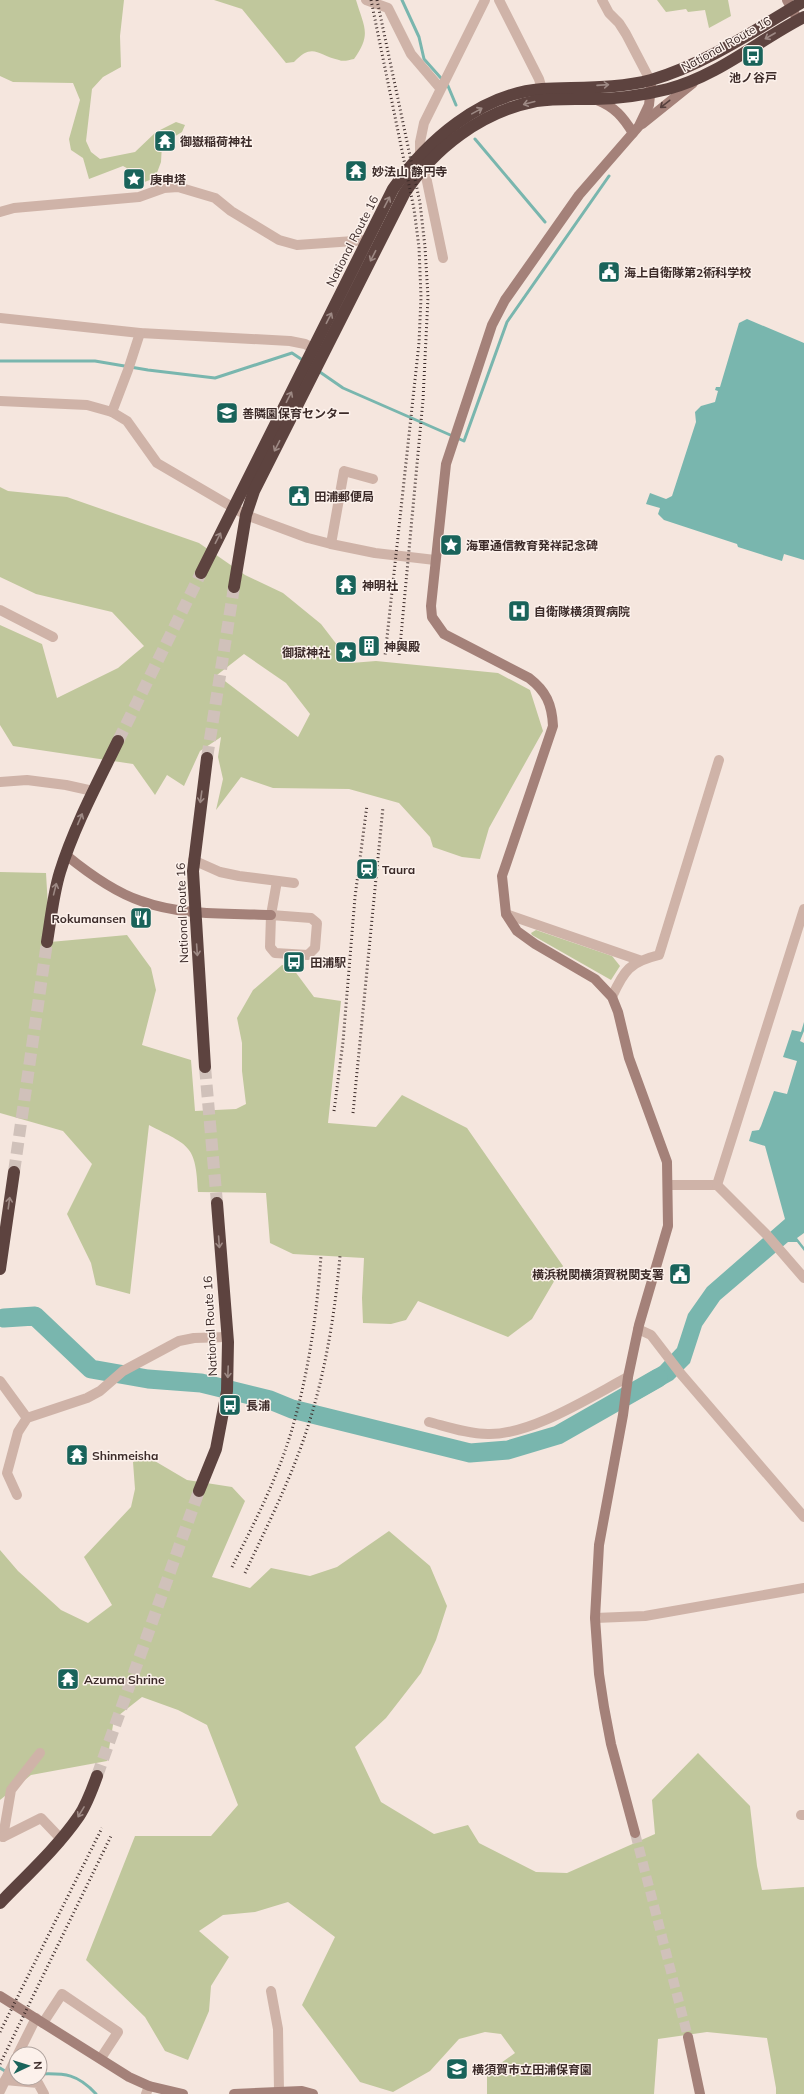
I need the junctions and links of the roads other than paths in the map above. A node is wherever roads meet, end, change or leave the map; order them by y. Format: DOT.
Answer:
graph roads {
  1 [pos="366,0"];
  2 [pos="485,0"];
  3 [pos="499,0"];
  4 [pos="602,0"];
  5 [pos="804,1"];
  6 [pos="789,4"];
  7 [pos="801,18"];
  8 [pos="708,72"];
  9 [pos="651,86"];
  10 [pos="440,88"];
  11 [pos="544,95"];
  12 [pos="595,99"];
  13 [pos="636,129"];
  14 [pos="420,154"];
  15 [pos="424,167"];
  16 [pos="1,209"];
  17 [pos="368,240"];
  18 [pos="443,258"];
  19 [pos="0,318"];
  20 [pos="140,333"];
  21 [pos="317,354"];
  22 [pos="309,370"];
  23 [pos="0,401"];
  24 [pos="112,412"];
  25 [pos="373,478"];
  26 [pos="234,507"];
  27 [pos="246,515"];
  28 [pos="331,544"];
  29 [pos="435,560"];
  30 [pos="201,573"];
  31 [pos="234,587"];
  32 [pos="0,610"];
  33 [pos="53,637"];
  34 [pos="118,741"];
  35 [pos="207,758"];
  36 [pos="719,760"];
  37 [pos="0,782"];
  38 [pos="93,791"];
  39 [pos="66,856"];
  40 [pos="193,860"];
  41 [pos="278,881"];
  42 [pos="294,883"];
  43 [pos="804,909"];
  44 [pos="195,912"];
  45 [pos="506,914"];
  46 [pos="271,915"];
  47 [pos="47,942"];
  48 [pos="639,960"];
  49 [pos="612,997"];
  50 [pos="205,1066"];
  51 [pos="14,1172"];
  52 [pos="668,1185"];
  53 [pos="717,1185"];
  54 [pos="217,1203"];
  55 [pos="0,1269"];
  56 [pos="804,1278"];
  57 [pos="638,1329"];
  58 [pos="227,1337"];
  59 [pos="628,1380"];
  60 [pos="0,1381"];
  61 [pos="27,1418"];
  62 [pos="429,1422"];
  63 [pos="199,1491"];
  64 [pos="17,1495"];
  65 [pos="804,1518"];
  66 [pos="804,1588"];
  67 [pos="595,1618"];
  68 [pos="40,1753"];
  69 [pos="97,1776"];
  70 [pos="635,1833"];
  71 [pos="61,1839"];
  72 [pos="0,1903"];
  73 [pos="271,1991"];
  74 [pos="0,1996"];
  75 [pos="39,2021"];
  76 [pos="688,2037"];
  77 [pos="23,2046"];
  78 [pos="101,2058"];
  79 [pos="8,2074"];
  80 [pos="5,2080"];
  81 [pos="148,2090"];
  82 [pos="0,2091"];
  83 [pos="279,2091"];
  84 [pos="44,2094"];
  85 [pos="183,2094"];
  86 [pos="234,2094"];
  87 [pos="313,2094"];
  88 [pos="700,2094"];
  1 -- 10 [label="street"];
  2 -- 10 [label="street"];
  3 -- 11 [label="street"];
  4 -- 9 [label="street"];
  5 -- 6 [label="highway, National Route 16"];
  6 -- 7 [label="street"];
  6 -- 9 [label="highway, National Route 16"];
  7 -- 8 [label="highway, National Route 16, one-way"];
  8 -- 9 [label="highway, National Route 16"];
  8 -- 13 [label="street, one-way"];
  11 -- 9 [label="highway, National Route 16, one-way"];
  9 -- 12 [label="highway, National Route 16"];
  9 -- 13 [label="street"];
  10 -- 14 [label="street"];
  11 -- 12 [label="highway, National Route 16"];
  14 -- 11 [label="highway, National Route 16, one-way"];
  11 -- 15 [label="highway, National Route 16, one-way"];
  12 -- 13 [label="street"];
  13 -- 29 [label="street"];
  17 -- 14 [label="highway, National Route 16, one-way"];
  15 -- 18 [label="street"];
  15 -- 21 [label="highway, National Route 16, one-way"];
  16 -- 17 [label="street"];
  21 -- 17 [label="highway, National Route 16, one-way"];
  19 -- 20 [label="street"];
  20 -- 21 [label="street"];
  20 -- 24 [label="street"];
  21 -- 22 [label="highway, National Route 16"];
  26 -- 22 [label="highway, National Route 16, one-way"];
  22 -- 27 [label="highway, National Route 16, one-way"];
  23 -- 24 [label="street"];
  24 -- 26 [label="street"];
  25 -- 28 [label="street"];
  26 -- 27 [label="street"];
  30 -- 26 [label="highway, National Route 16, one-way"];
  27 -- 28 [label="street"];
  27 -- 31 [label="highway, National Route 16"];
  28 -- 29 [label="street"];
  29 -- 45 [label="street"];
  32 -- 33 [label="street"];
  34 -- 38 [label="highway"];
  35 -- 40 [label="highway, National Route 16, one-way"];
  36 -- 48 [label="street"];
  37 -- 38 [label="street"];
  39 -- 38 [label="highway, one-way"];
  39 -- 44 [label="street"];
  47 -- 39 [label="highway, one-way"];
  40 -- 41 [label="street"];
  40 -- 44 [label="highway, National Route 16"];
  41 -- 42 [label="street"];
  41 -- 46 [label="street"];
  43 -- 53 [label="street"];
  44 -- 46 [label="street"];
  44 -- 50 [label="highway, National Route 16, one-way"];
  45 -- 48 [label="street"];
  45 -- 49 [label="street"];
  46 -- 46 [label="street"];
  48 -- 49 [label="street"];
  49 -- 52 [label="street"];
  55 -- 51 [label="highway, one-way"];
  52 -- 53 [label="street"];
  52 -- 57 [label="street"];
  53 -- 56 [label="street"];
  54 -- 58 [label="highway, National Route 16, one-way"];
  57 -- 59 [label="street"];
  57 -- 65 [label="street"];
  58 -- 61 [label="street"];
  58 -- 63 [label="highway, National Route 16, one-way"];
  59 -- 62 [label="street"];
  59 -- 67 [label="street"];
  60 -- 61 [label="street"];
  61 -- 64 [label="street"];
  66 -- 67 [label="street"];
  67 -- 70 [label="street"];
  68 -- 71 [label="street"];
  69 -- 71 [label="highway, one-way"];
  71 -- 72 [label="highway"];
  73 -- 83 [label="street"];
  74 -- 75 [label="street"];
  75 -- 77 [label="street"];
  75 -- 78 [label="street"];
  75 -- 78 [label="street"];
  76 -- 88 [label="street"];
  78 -- 81 [label="street"];
  79 -- 80 [label="street"];
  80 -- 82 [label="street"];
  80 -- 84 [label="street"];
  81 -- 85 [label="street"];
  83 -- 86 [label="street"];
  83 -- 87 [label="street"];
}
